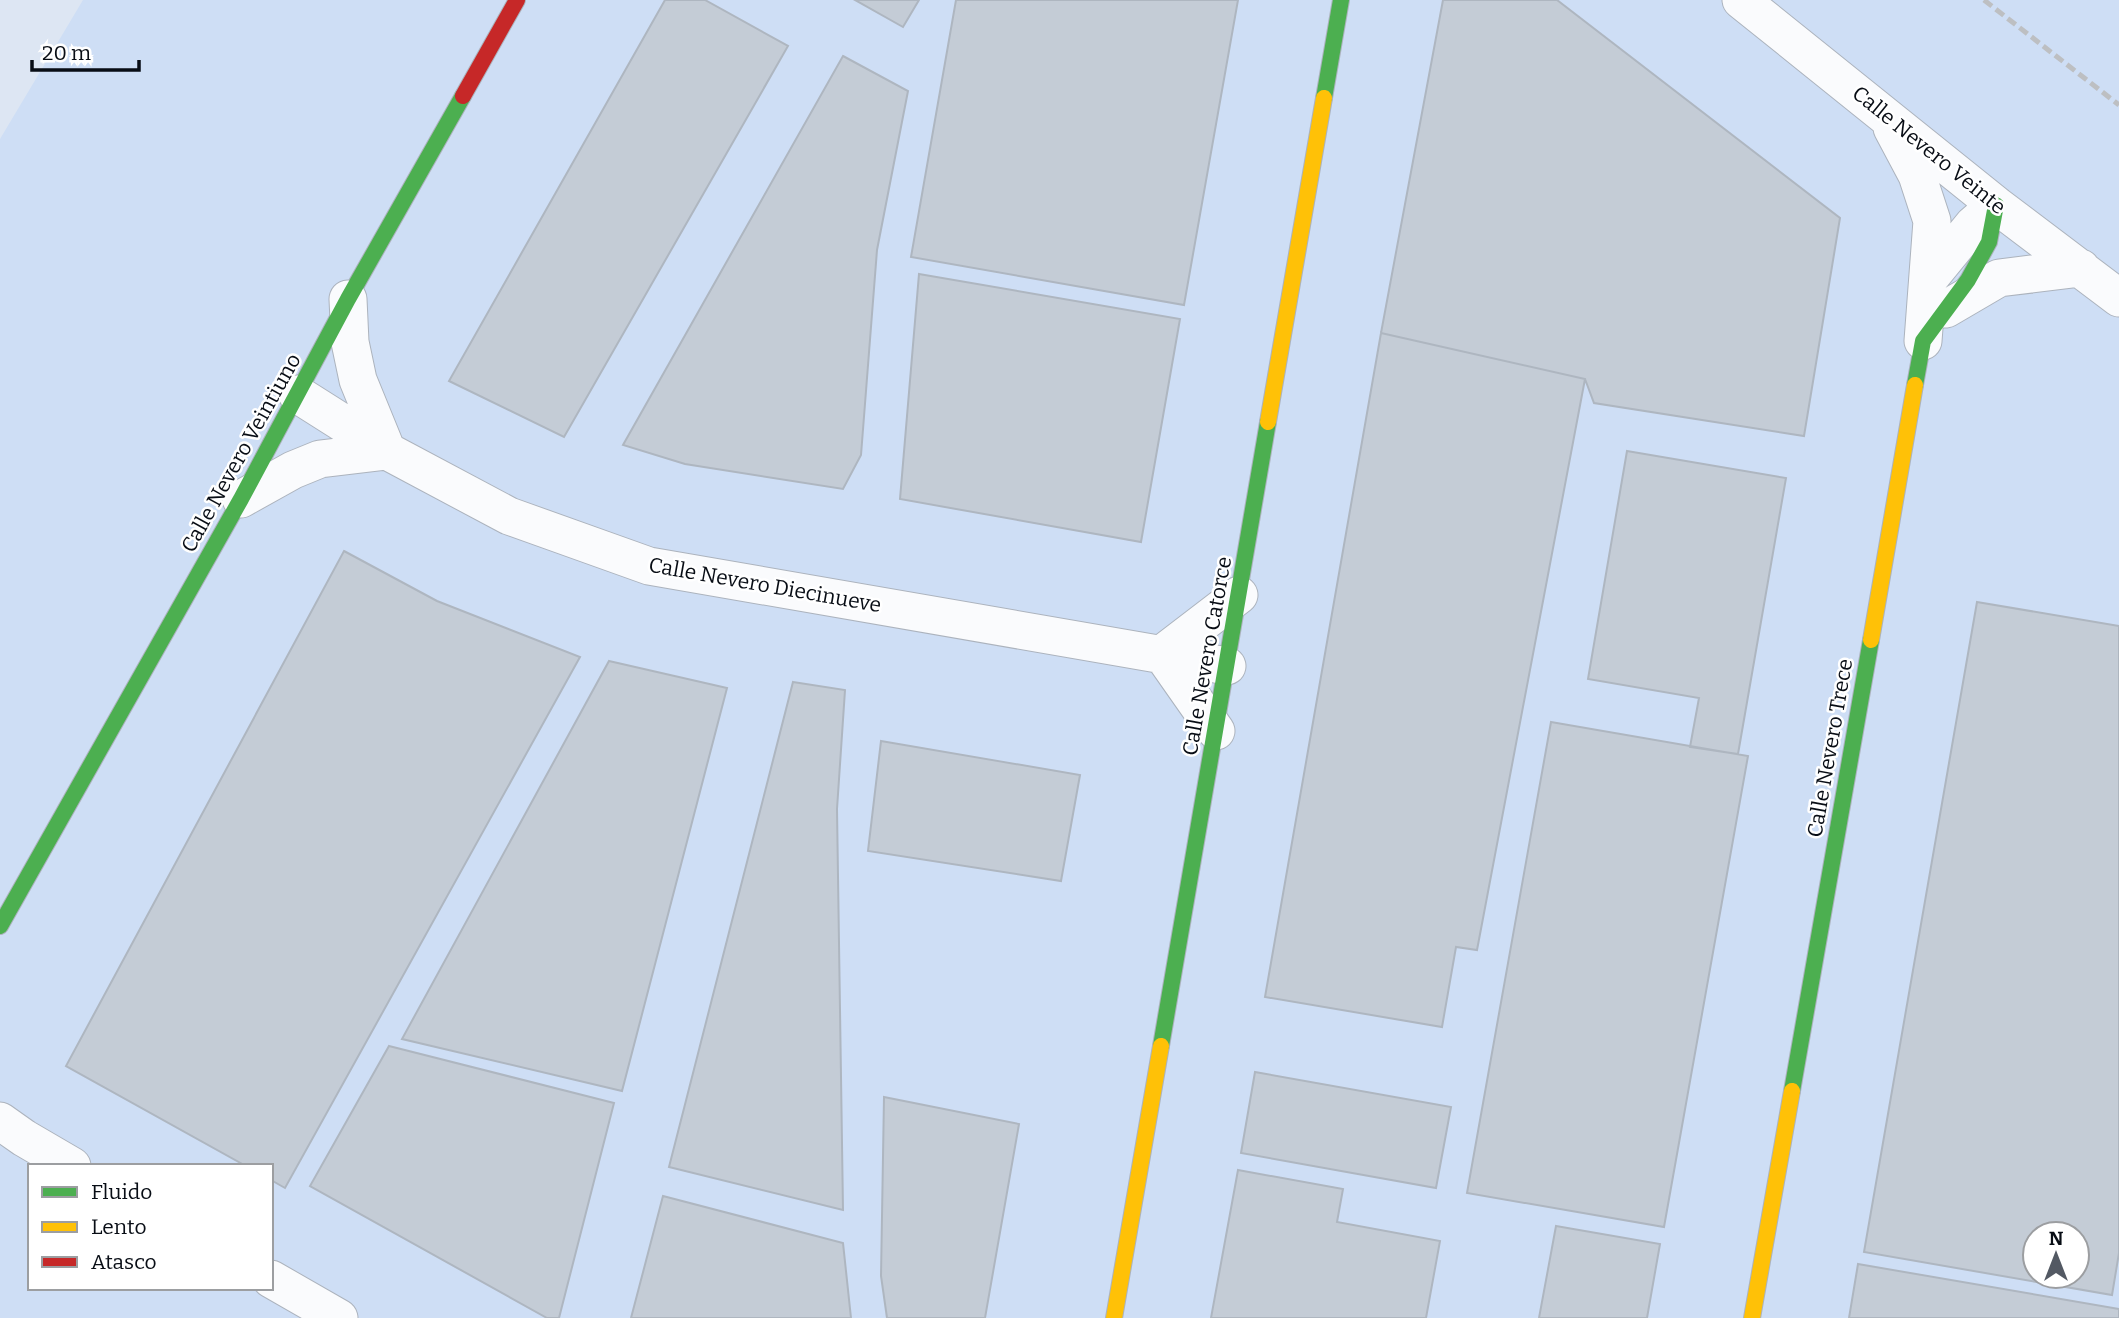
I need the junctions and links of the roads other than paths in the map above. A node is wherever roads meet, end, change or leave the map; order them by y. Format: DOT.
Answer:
graph roads {
  1 [pos="516,0"];
  2 [pos="1341,0"];
  3 [pos="1741,0"];
  4 [pos="1885,114"];
  5 [pos="1996,205"];
  6 [pos="2081,268"];
  7 [pos="1937,294"];
  8 [pos="2119,298"];
  9 [pos="348,299"];
  10 [pos="1923,341"];
  11 [pos="297,394"];
  12 [pos="387,451"];
  13 [pos="241,499"];
  14 [pos="1239,595"];
  15 [pos="1162,654"];
  16 [pos="1227,666"];
  17 [pos="1216,731"];
  18 [pos="0,926"];
  19 [pos="7,1127"];
  20 [pos="69,1164"];
  21 [pos="273,1280"];
  22 [pos="339,1318"];
  23 [pos="1114,1318"];
  24 [pos="1752,1318"];
  1 -- 9 [label="street, Calle Nevero Veintiuno"];
  2 -- 14 [label="street, Calle Nevero Catorce"];
  3 -- 4 [label="street, Calle Nevero Veinte"];
  4 -- 5 [label="street, Calle Nevero Veinte"];
  4 -- 7 [label="street"];
  5 -- 6 [label="street, Calle Nevero Veinte"];
  5 -- 7 [label="street"];
  6 -- 7 [label="street"];
  6 -- 8 [label="street, Calle Nevero Veinte"];
  7 -- 10 [label="street"];
  9 -- 11 [label="street, Calle Nevero Veintiuno"];
  9 -- 12 [label="street"];
  10 -- 24 [label="street, Calle Nevero Trece"];
  11 -- 12 [label="street, Calle Nevero Diecinueve"];
  11 -- 13 [label="street, Calle Nevero Veintiuno"];
  12 -- 13 [label="street"];
  12 -- 15 [label="street, Calle Nevero Diecinueve"];
  13 -- 18 [label="street, Calle Nevero Veintiuno"];
  14 -- 15 [label="street"];
  14 -- 16 [label="street, Calle Nevero Catorce"];
  15 -- 16 [label="street, Calle Nevero Diecinueve"];
  15 -- 17 [label="street"];
  16 -- 17 [label="street, Calle Nevero Catorce"];
  17 -- 23 [label="street, Calle Nevero Catorce"];
  19 -- 20 [label="street"];
  21 -- 22 [label="street"];
}
